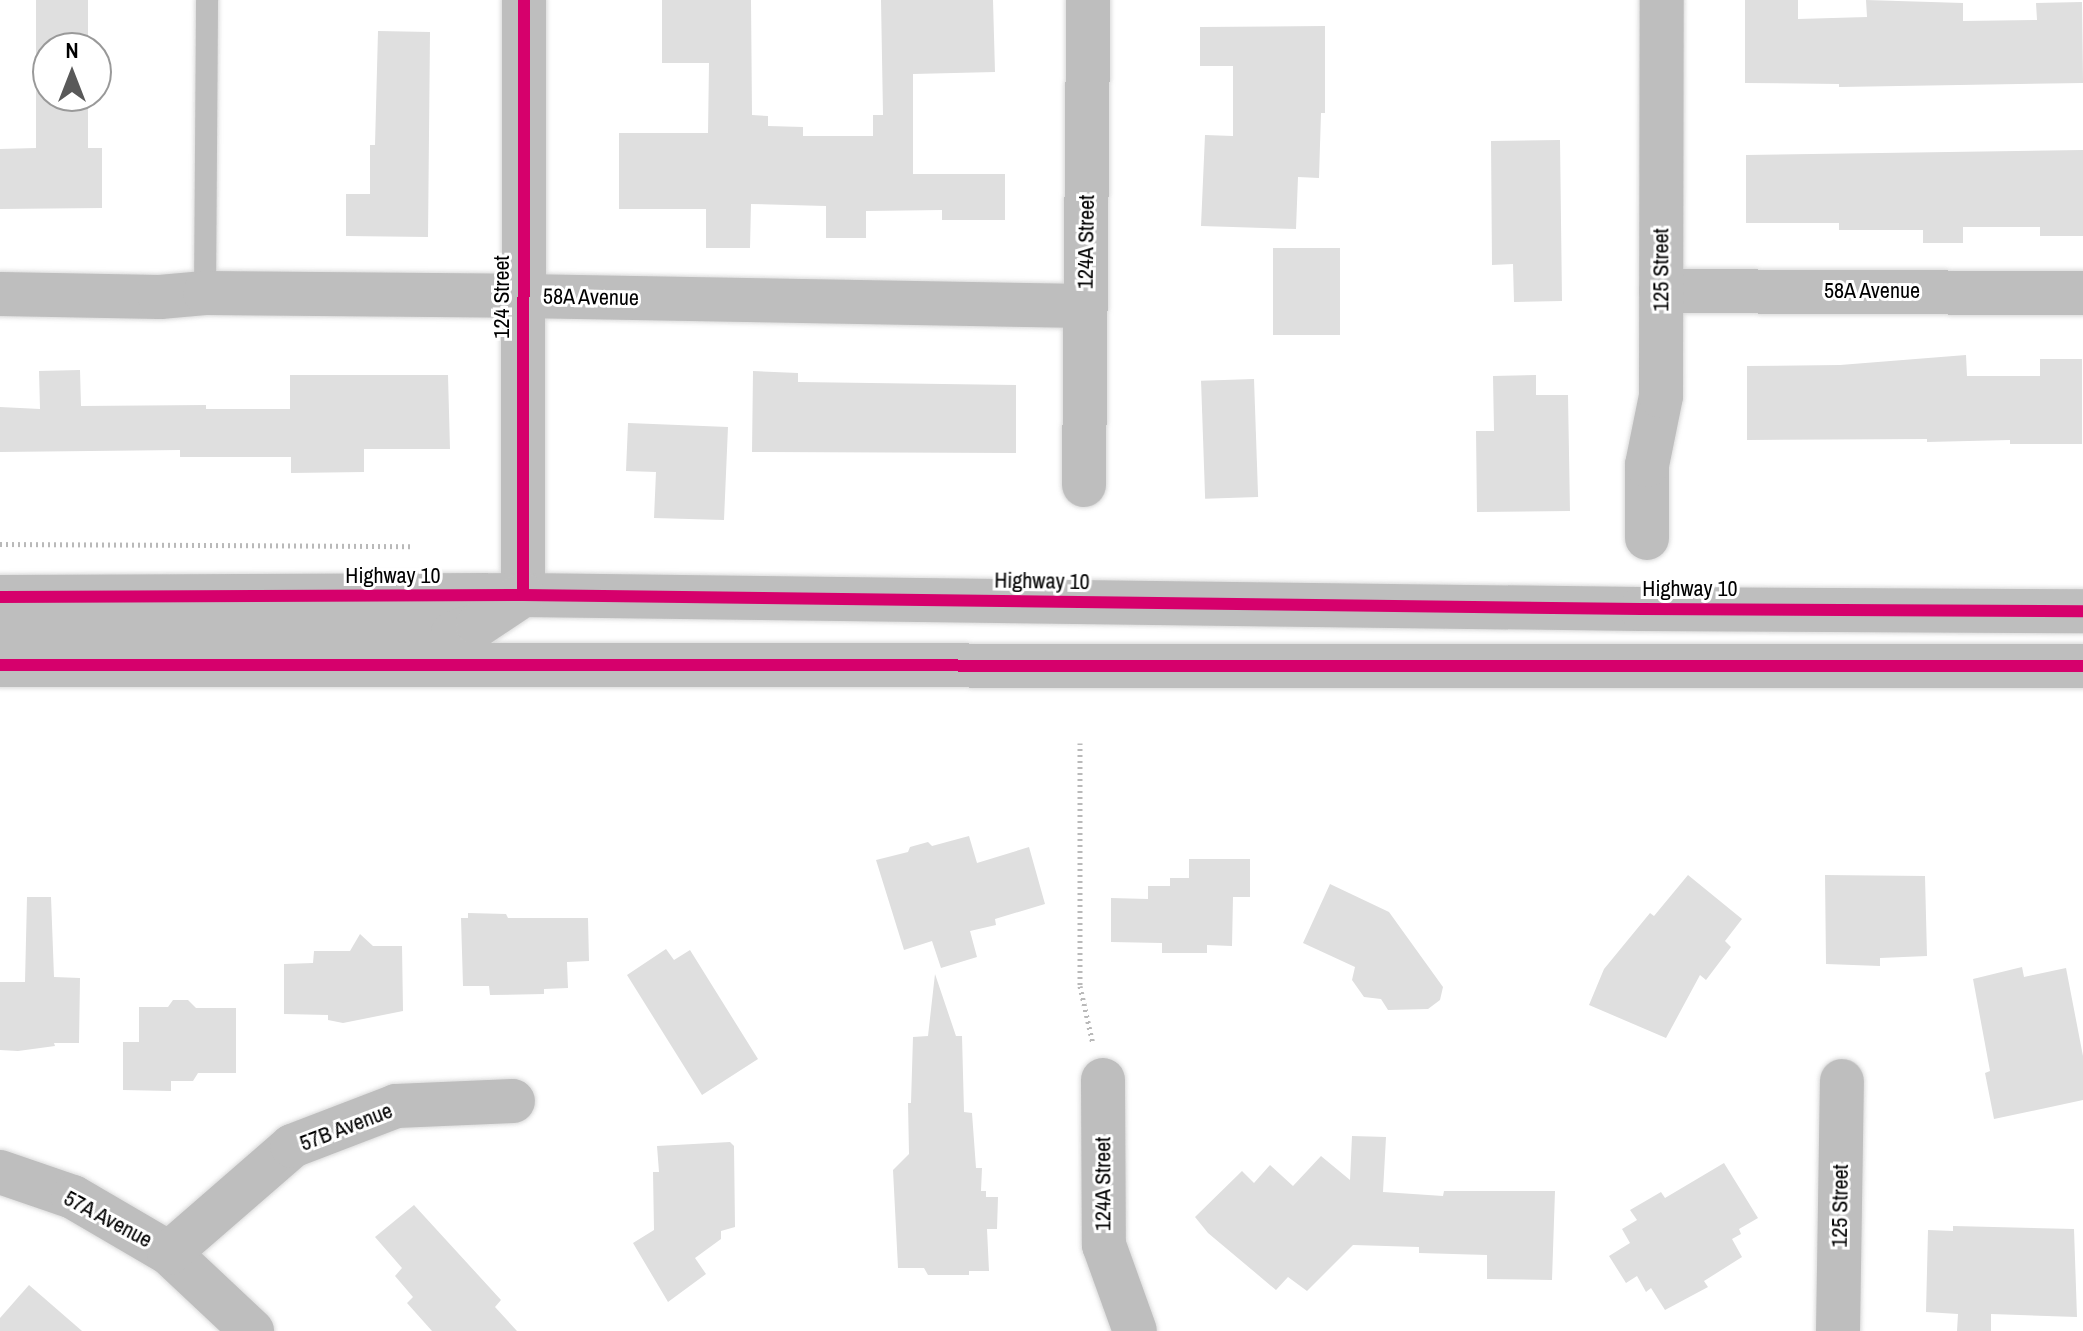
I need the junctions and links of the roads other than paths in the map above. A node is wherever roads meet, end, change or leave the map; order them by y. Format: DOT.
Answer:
graph roads {
  1 [pos="207,0"];
  2 [pos="524,0"];
  3 [pos="1088,0"];
  4 [pos="1662,0"];
  5 [pos="1661,291"];
  6 [pos="205,293"];
  7 [pos="2083,293"];
  8 [pos="0,294"];
  9 [pos="522,296"];
  10 [pos="1085,306"];
  11 [pos="1084,485"];
  12 [pos="1647,538"];
  13 [pos="523,595"];
  14 [pos="0,597"];
  15 [pos="2083,611"];
  16 [pos="0,633"];
  17 [pos="0,665"];
  18 [pos="2083,666"];
  19 [pos="1103,1080"];
  20 [pos="1842,1081"];
  21 [pos="513,1101"];
  22 [pos="0,1172"];
  23 [pos="169,1253"];
  24 [pos="252,1331"];
  25 [pos="1135,1331"];
  26 [pos="1838,1331"];
  1 -- 6 [label="lane"];
  2 -- 9 [label="main road, 124 Street"];
  3 -- 10 [label="main road, 124A Street"];
  4 -- 5 [label="main road, 125 Street"];
  5 -- 7 [label="main road, 58A Avenue"];
  5 -- 12 [label="main road, 125 Street"];
  6 -- 8 [label="main road, 58A Avenue"];
  6 -- 9 [label="main road, 58A Avenue"];
  9 -- 10 [label="main road, 58A Avenue"];
  9 -- 13 [label="main road, 124 Street"];
  10 -- 11 [label="main road, 124A Street"];
  13 -- 14 [label="main road, Highway 10"];
  13 -- 15 [label="main road, Highway 10"];
  13 -- 16 [label="main road"];
  17 -- 18 [label="main road"];
  19 -- 25 [label="main road, 124A Street"];
  20 -- 26 [label="main road, 125 Street"];
  21 -- 23 [label="main road, 57B Avenue"];
  22 -- 23 [label="main road, 57A Avenue"];
  23 -- 24 [label="main road"];
}
